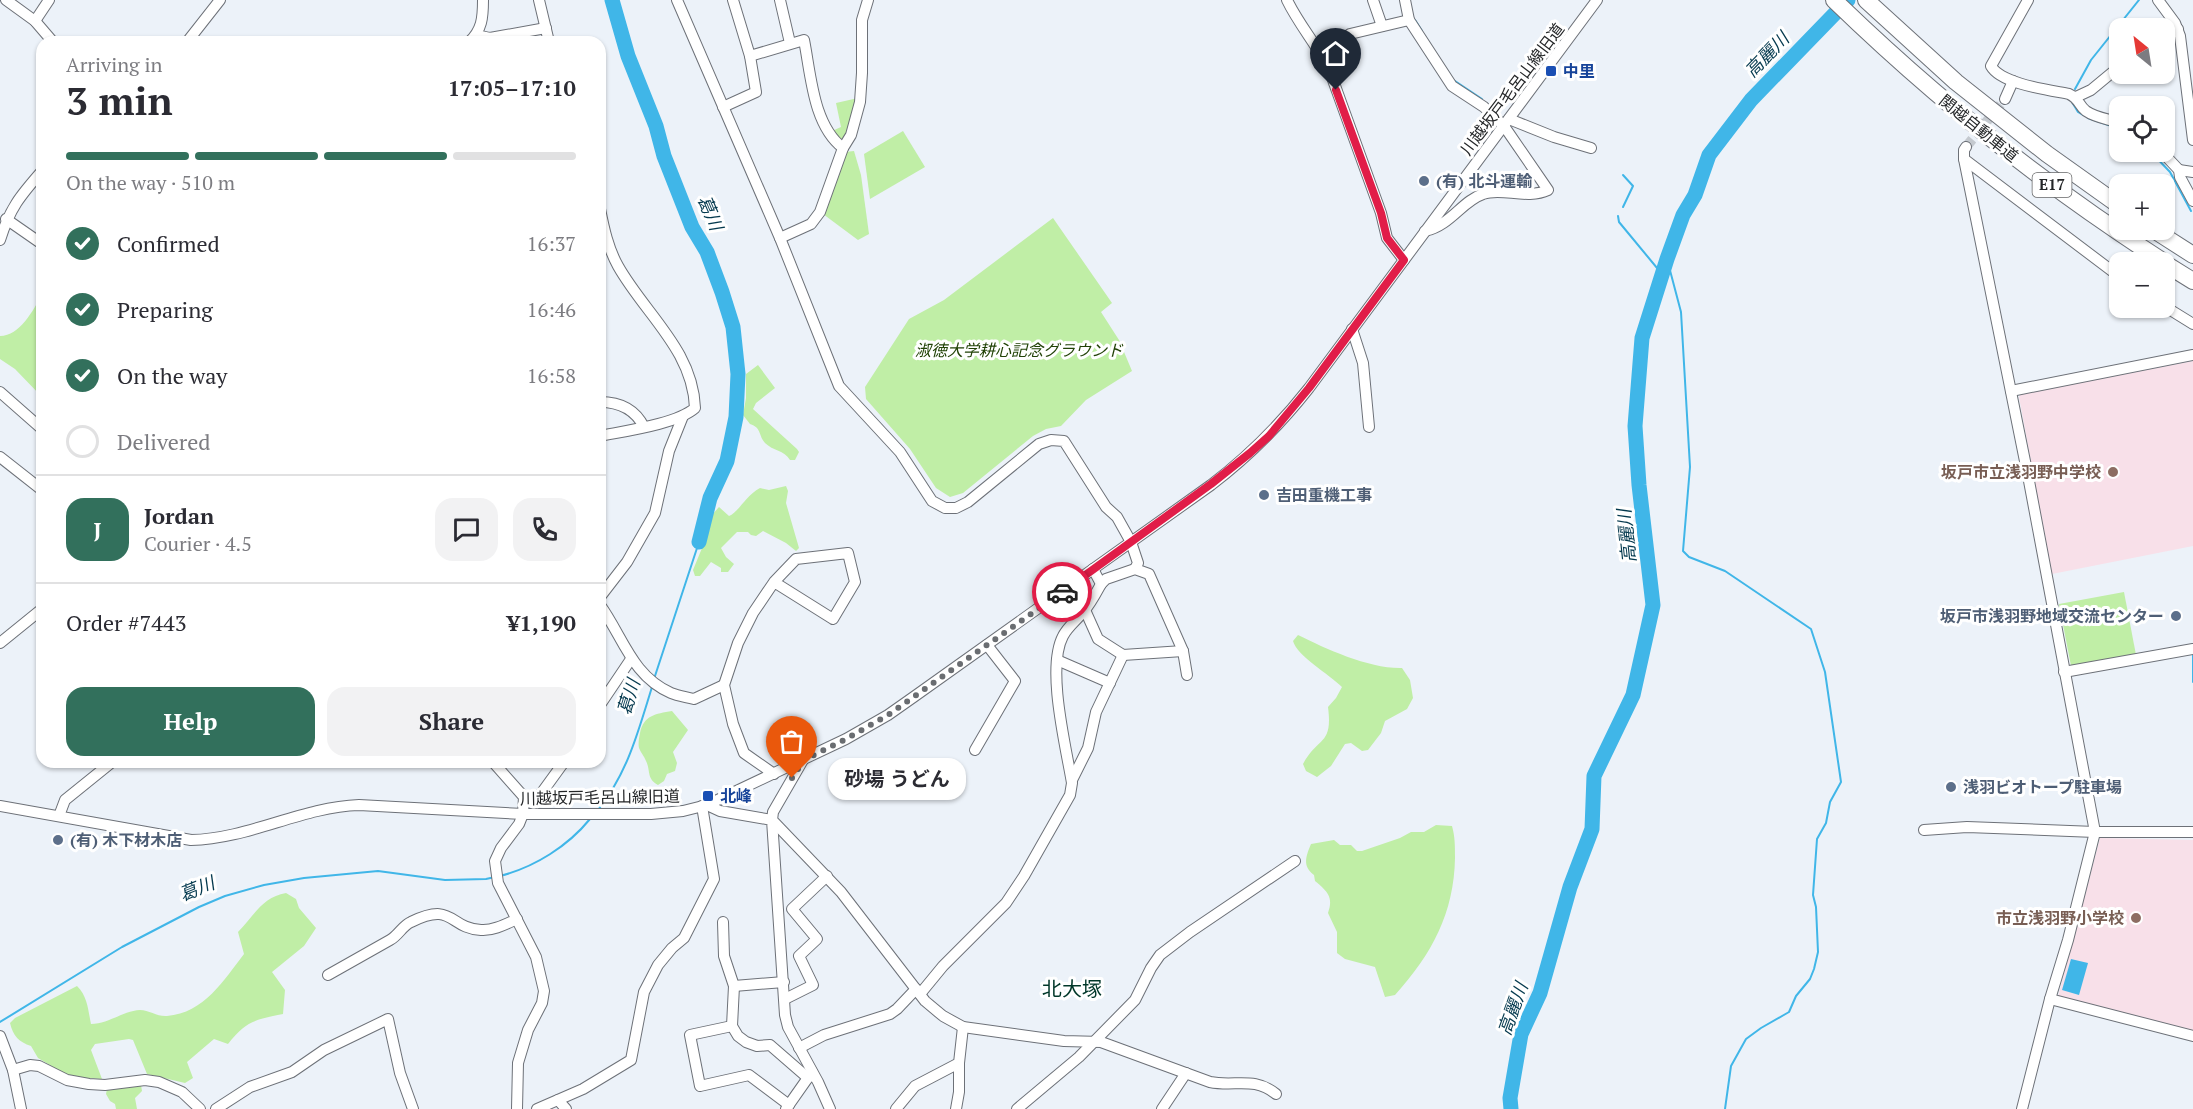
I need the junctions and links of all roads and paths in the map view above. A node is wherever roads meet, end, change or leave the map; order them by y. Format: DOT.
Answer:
graph roads {
  1 [pos="6,0"];
  2 [pos="49,0"];
  3 [pos="220,0"];
  4 [pos="483,0"];
  5 [pos="539,0"];
  6 [pos="677,0"];
  7 [pos="733,0"];
  8 [pos="780,0"];
  9 [pos="868,0"];
  10 [pos="1287,0"];
  11 [pos="1374,0"];
  12 [pos="1597,0"];
  13 [pos="1834,0"];
  14 [pos="1866,0"];
  15 [pos="2028,0"];
  16 [pos="2158,0"];
  17 [pos="1407,12"];
  18 [pos="35,21"];
  19 [pos="1382,26"];
  20 [pos="546,28"];
  21 [pos="2178,29"];
  22 [pos="2175,30"];
  23 [pos="48,36"];
  24 [pos="192,36"];
  25 [pos="474,36"];
  26 [pos="501,36"];
  27 [pos="548,36"];
  28 [pos="790,43"];
  29 [pos="1322,54"];
  30 [pos="750,56"];
  31 [pos="2188,56"];
  32 [pos="2109,75"];
  33 [pos="2013,81"];
  34 [pos="2076,97"];
  35 [pos="2005,99"];
  36 [pos="723,107"];
  37 [pos="2109,119"];
  38 [pos="1507,122"];
  39 [pos="2193,140"];
  40 [pos="1966,147"];
  41 [pos="843,148"];
  42 [pos="1592,148"];
  43 [pos="1964,159"];
  44 [pos="2171,162"];
  45 [pos="2179,170"];
  46 [pos="2193,172"];
  47 [pos="36,178"];
  48 [pos="2109,198"];
  49 [pos="2193,201"];
  50 [pos="5,213"];
  51 [pos="1425,231"];
  52 [pos="606,236"];
  53 [pos="780,238"];
  54 [pos="36,239"];
  55 [pos="0,240"];
  56 [pos="2170,240"];
  57 [pos="2148,252"];
  58 [pos="2193,255"];
  59 [pos="1404,260"];
  60 [pos="2109,269"];
  61 [pos="2175,270"];
  62 [pos="2193,281"];
  63 [pos="2175,313"];
  64 [pos="2193,324"];
  65 [pos="1352,329"];
  66 [pos="2193,355"];
  67 [pos="2011,391"];
  68 [pos="0,392"];
  69 [pos="606,402"];
  70 [pos="682,416"];
  71 [pos="36,424"];
  72 [pos="644,427"];
  73 [pos="1369,427"];
  74 [pos="606,435"];
  75 [pos="1,459"];
  76 [pos="36,485"];
  77 [pos="1131,542"];
  78 [pos="1093,569"];
  79 [pos="1135,569"];
  80 [pos="774,582"];
  81 [pos="1101,584"];
  82 [pos="606,589"];
  83 [pos="1085,610"];
  84 [pos="36,614"];
  85 [pos="606,615"];
  86 [pos="0,643"];
  87 [pos="987,645"];
  88 [pos="2193,650"];
  89 [pos="1184,651"];
  90 [pos="1123,656"];
  91 [pos="631,659"];
  92 [pos="1057,660"];
  93 [pos="2064,672"];
  94 [pos="1187,675"];
  95 [pos="1110,683"];
  96 [pos="724,685"];
  97 [pos="606,696"];
  98 [pos="975,750"];
  99 [pos="804,760"];
  100 [pos="105,768"];
  101 [pos="498,768"];
  102 [pos="560,768"];
  103 [pos="774,774"];
  104 [pos="1072,781"];
  105 [pos="535,802"];
  106 [pos="704,805"];
  107 [pos="0,806"];
  108 [pos="523,814"];
  109 [pos="58,816"];
  110 [pos="772,820"];
  111 [pos="1924,830"];
  112 [pos="2095,832"];
  113 [pos="2193,832"];
  114 [pos="1295,861"];
  115 [pos="827,876"];
  116 [pos="517,919"];
  117 [pos="723,922"];
  118 [pos="328,975"];
  119 [pos="784,982"];
  120 [pos="734,986"];
  121 [pos="918,991"];
  122 [pos="785,999"];
  123 [pos="2050,999"];
  124 [pos="732,1026"];
  125 [pos="963,1027"];
  126 [pos="0,1036"];
  127 [pos="2193,1036"];
  128 [pos="1096,1041"];
  129 [pos="799,1048"];
  130 [pos="959,1063"];
  131 [pos="13,1070"];
  132 [pos="1186,1073"];
  133 [pos="810,1075"];
  134 [pos="1276,1094"];
  135 [pos="558,1100"];
  136 [pos="788,1107"];
  137 [pos="21,1109"];
  138 [pos="200,1109"];
  139 [pos="216,1109"];
  140 [pos="413,1109"];
  141 [pos="515,1109"];
  142 [pos="537,1109"];
  143 [pos="566,1109"];
  144 [pos="830,1109"];
  145 [pos="896,1109"];
  146 [pos="956,1109"];
  147 [pos="1017,1109"];
  148 [pos="1162,1109"];
  149 [pos="2022,1109"];
  1 -- 18 [label="street"];
  2 -- 18 [label="street"];
  3 -- 24 [label="street"];
  4 -- 25 [label="street"];
  5 -- 20 [label="street"];
  6 -- 36 [label="street"];
  7 -- 30 [label="street"];
  8 -- 28 [label="street"];
  9 -- 41 [label="street"];
  10 -- 29 [label="street"];
  11 -- 19 [label="street"];
  12 -- 38 [label="street, 川越坂戸毛呂山線旧道"];
  13 -- 57 [label="highway, 関越自動車道 / E17"];
  14 -- 48 [label="highway, 関越自動車道 / E17"];
  15 -- 33 [label="street"];
  16 -- 21 [label="street"];
  17 -- 19 [label="street"];
  17 -- 38 [label="street"];
  18 -- 23 [label="street"];
  19 -- 29 [label="street"];
  20 -- 26 [label="street"];
  20 -- 27 [label="street"];
  21 -- 22 [label="street"];
  21 -- 31 [label="street"];
  28 -- 30 [label="street"];
  28 -- 41 [label="street"];
  29 -- 59 [label="street"];
  30 -- 36 [label="street"];
  31 -- 39 [label="street"];
  32 -- 34 [label="street"];
  33 -- 34 [label="street"];
  33 -- 35 [label="street"];
  34 -- 37 [label="street"];
  36 -- 53 [label="street"];
  38 -- 42 [label="street"];
  38 -- 51 [label="street, 川越坂戸毛呂山線旧道"];
  38 -- 51 [label="street"];
  40 -- 43 [label="street"];
  41 -- 53 [label="street"];
  43 -- 60 [label="street"];
  43 -- 67 [label="street"];
  44 -- 45 [label="street"];
  45 -- 46 [label="street"];
  45 -- 49 [label="street"];
  47 -- 50 [label="street"];
  50 -- 54 [label="street"];
  50 -- 55 [label="street"];
  51 -- 59 [label="street, 川越坂戸毛呂山線旧道"];
  52 -- 70 [label="street"];
  53 -- 77 [label="street"];
  56 -- 58 [label="highway"];
  59 -- 65 [label="street, 川越坂戸毛呂山線旧道"];
  61 -- 62 [label="highway, 関越自動車道 / E17"];
  63 -- 64 [label="street"];
  65 -- 73 [label="street"];
  65 -- 77 [label="street, 川越坂戸毛呂山線旧道"];
  66 -- 67 [label="street"];
  67 -- 93 [label="street"];
  68 -- 71 [label="street"];
  69 -- 72 [label="street"];
  70 -- 72 [label="street"];
  70 -- 82 [label="street"];
  72 -- 74 [label="street"];
  75 -- 76 [label="street"];
  77 -- 78 [label="street, 川越坂戸毛呂山線旧道"];
  77 -- 79 [label="street"];
  78 -- 81 [label="street"];
  78 -- 87 [label="street, 川越坂戸毛呂山線旧道"];
  79 -- 81 [label="street"];
  79 -- 89 [label="street"];
  80 -- 80 [label="street"];
  80 -- 96 [label="street"];
  81 -- 83 [label="street"];
  83 -- 90 [label="street"];
  83 -- 92 [label="street"];
  84 -- 86 [label="street"];
  85 -- 91 [label="street"];
  87 -- 98 [label="street"];
  87 -- 99 [label="street, 川越坂戸毛呂山線旧道"];
  88 -- 93 [label="street"];
  89 -- 90 [label="street"];
  89 -- 94 [label="street"];
  90 -- 95 [label="street"];
  91 -- 96 [label="street"];
  91 -- 97 [label="street"];
  92 -- 95 [label="street"];
  92 -- 104 [label="street"];
  93 -- 112 [label="street"];
  95 -- 104 [label="street"];
  96 -- 103 [label="street"];
  99 -- 103 [label="street, 川越坂戸毛呂山線旧道"];
  99 -- 110 [label="street"];
  100 -- 109 [label="street"];
  101 -- 108 [label="street"];
  102 -- 105 [label="street"];
  103 -- 106 [label="street, 川越坂戸毛呂山線旧道"];
  104 -- 121 [label="street"];
  106 -- 108 [label="street, 川越坂戸毛呂山線旧道"];
  106 -- 110 [label="street"];
  106 -- 135 [label="street"];
  107 -- 109 [label="street, 川越坂戸毛呂山線旧道"];
  108 -- 109 [label="street, 川越坂戸毛呂山線旧道"];
  108 -- 116 [label="street"];
  110 -- 115 [label="street"];
  110 -- 119 [label="street"];
  111 -- 112 [label="street"];
  112 -- 113 [label="street"];
  112 -- 123 [label="street"];
  114 -- 128 [label="street"];
  115 -- 121 [label="street"];
  115 -- 122 [label="street"];
  116 -- 118 [label="street"];
  116 -- 141 [label="street"];
  117 -- 120 [label="street"];
  119 -- 120 [label="street"];
  119 -- 122 [label="street"];
  120 -- 124 [label="street"];
  121 -- 125 [label="street"];
  121 -- 129 [label="street"];
  122 -- 129 [label="street"];
  123 -- 127 [label="street"];
  123 -- 149 [label="street"];
  124 -- 133 [label="street"];
  124 -- 136 [label="street"];
  125 -- 128 [label="street"];
  125 -- 130 [label="street"];
  126 -- 131 [label="street"];
  128 -- 132 [label="street"];
  128 -- 147 [label="street"];
  129 -- 133 [label="street"];
  130 -- 145 [label="street"];
  130 -- 146 [label="street"];
  131 -- 137 [label="street"];
  131 -- 138 [label="street"];
  132 -- 134 [label="street"];
  132 -- 148 [label="street"];
  133 -- 136 [label="street"];
  133 -- 144 [label="street"];
  135 -- 142 [label="street"];
  135 -- 143 [label="street"];
  139 -- 140 [label="street"];
}
